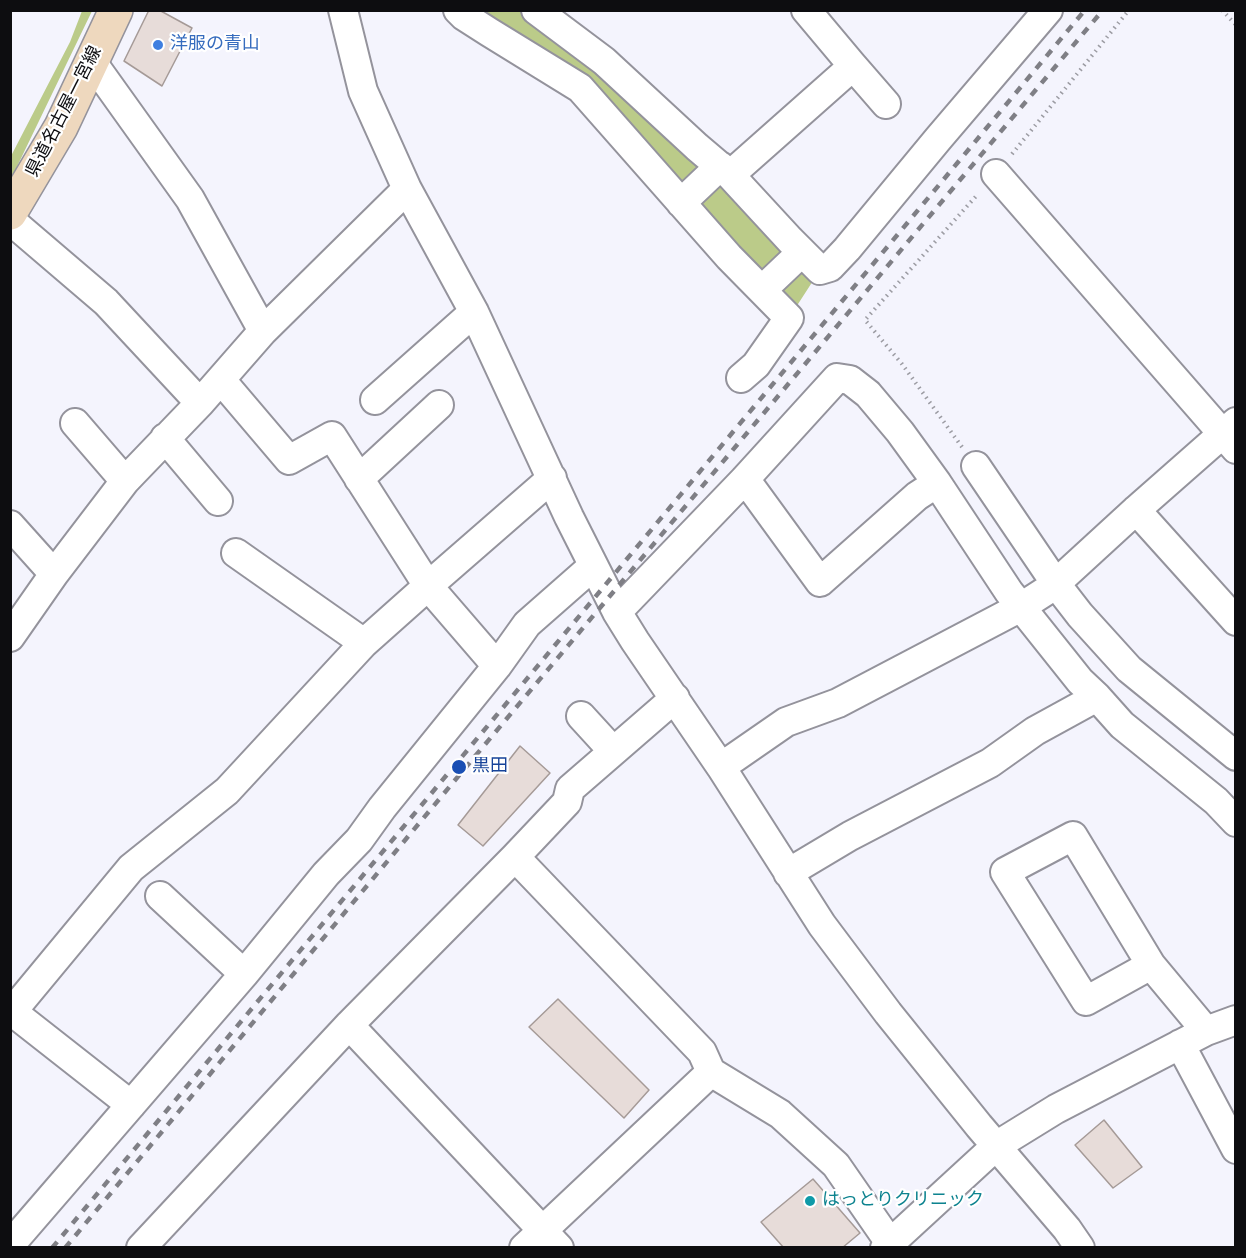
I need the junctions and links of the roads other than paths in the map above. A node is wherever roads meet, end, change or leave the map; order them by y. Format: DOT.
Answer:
graph roads {
  1 [pos="116,10"];
  2 [pos="343,10"];
  3 [pos="458,10"];
  4 [pos="536,10"];
  5 [pos="806,10"];
  6 [pos="1048,10"];
  7 [pos="604,61"];
  8 [pos="92,62"];
  9 [pos="853,66"];
  10 [pos="580,88"];
  11 [pos="886,104"];
  12 [pos="725,171"];
  13 [pos="996,174"];
  14 [pos="406,189"];
  15 [pos="681,203"];
  16 [pos="10,213"];
  17 [pos="10,220"];
  18 [pos="802,252"];
  19 [pos="762,290"];
  20 [pos="474,312"];
  21 [pos="263,331"];
  22 [pos="741,378"];
  23 [pos="221,380"];
  24 [pos="375,400"];
  25 [pos="200,403"];
  26 [pos="439,405"];
  27 [pos="75,423"];
  28 [pos="1231,435"];
  29 [pos="165,438"];
  30 [pos="976,466"];
  31 [pos="552,478"];
  32 [pos="359,479"];
  33 [pos="745,479"];
  34 [pos="125,482"];
  35 [pos="936,483"];
  36 [pos="218,501"];
  37 [pos="1136,510"];
  38 [pos="10,525"];
  39 [pos="236,553"];
  40 [pos="593,566"];
  41 [pos="54,574"];
  42 [pos="1056,584"];
  43 [pos="428,586"];
  44 [pos="1021,607"];
  45 [pos="617,612"];
  46 [pos="1236,621"];
  47 [pos="14,626"];
  48 [pos="364,643"];
  49 [pos="497,666"];
  50 [pos="1097,696"];
  51 [pos="675,698"];
  52 [pos="580,716"];
  53 [pos="613,752"];
  54 [pos="1236,756"];
  55 [pos="721,768"];
  56 [pos="1236,822"];
  57 [pos="515,857"];
  58 [pos="788,873"];
  59 [pos="160,896"];
  60 [pos="1151,965"];
  61 [pos="244,974"];
  62 [pos="11,1012"];
  63 [pos="1236,1020"];
  64 [pos="349,1024"];
  65 [pos="1206,1031"];
  66 [pos="1180,1044"];
  67 [pos="711,1072"];
  68 [pos="131,1105"];
  69 [pos="996,1146"];
  70 [pos="1236,1149"];
  71 [pos="542,1242"];
  72 [pos="10,1245"];
  73 [pos="888,1245"];
  74 [pos="145,1246"];
  75 [pos="1080,1248"];
  1 -- 8 [label="main road, 県道名古屋一宮線"];
  2 -- 14 [label="street"];
  3 -- 10 [label="street"];
  4 -- 7 [label="street"];
  5 -- 9 [label="street"];
  6 -- 18 [label="street"];
  7 -- 10 [label="street"];
  7 -- 12 [label="street"];
  8 -- 16 [label="main road, 県道名古屋一宮線"];
  8 -- 21 [label="street"];
  9 -- 11 [label="street"];
  9 -- 12 [label="street"];
  10 -- 15 [label="street"];
  12 -- 15 [label="street"];
  12 -- 18 [label="street"];
  13 -- 28 [label="street"];
  14 -- 20 [label="street"];
  14 -- 21 [label="street"];
  15 -- 19 [label="street"];
  17 -- 25 [label="street"];
  18 -- 19 [label="street"];
  19 -- 22 [label="street"];
  20 -- 24 [label="street"];
  20 -- 31 [label="street"];
  21 -- 23 [label="street"];
  23 -- 25 [label="street"];
  23 -- 32 [label="street"];
  25 -- 29 [label="street"];
  26 -- 32 [label="street"];
  27 -- 34 [label="street"];
  28 -- 37 [label="street"];
  29 -- 34 [label="street"];
  29 -- 36 [label="street"];
  30 -- 42 [label="street"];
  31 -- 40 [label="street"];
  31 -- 43 [label="street"];
  32 -- 43 [label="street"];
  33 -- 35 [label="street"];
  33 -- 35 [label="street"];
  33 -- 45 [label="street"];
  34 -- 41 [label="street"];
  35 -- 44 [label="street"];
  37 -- 42 [label="street"];
  37 -- 46 [label="street"];
  38 -- 41 [label="street"];
  39 -- 48 [label="street"];
  40 -- 45 [label="street"];
  40 -- 49 [label="street"];
  41 -- 47 [label="street"];
  42 -- 44 [label="street"];
  42 -- 54 [label="street"];
  43 -- 48 [label="street"];
  43 -- 49 [label="street"];
  44 -- 50 [label="street"];
  44 -- 55 [label="street"];
  45 -- 51 [label="street"];
  48 -- 62 [label="street"];
  49 -- 61 [label="street"];
  50 -- 56 [label="street"];
  50 -- 58 [label="street"];
  51 -- 53 [label="street"];
  51 -- 55 [label="street"];
  52 -- 53 [label="street"];
  53 -- 57 [label="street"];
  55 -- 58 [label="street"];
  57 -- 64 [label="street"];
  57 -- 67 [label="street"];
  58 -- 69 [label="street"];
  59 -- 61 [label="street"];
  60 -- 60 [label="street"];
  60 -- 65 [label="street"];
  61 -- 68 [label="street"];
  62 -- 68 [label="street"];
  63 -- 65 [label="street"];
  64 -- 71 [label="street"];
  64 -- 74 [label="street"];
  65 -- 66 [label="street"];
  66 -- 69 [label="street"];
  66 -- 70 [label="street"];
  67 -- 71 [label="street"];
  67 -- 73 [label="street"];
  68 -- 72 [label="street"];
  69 -- 73 [label="street"];
  69 -- 75 [label="street"];
}
